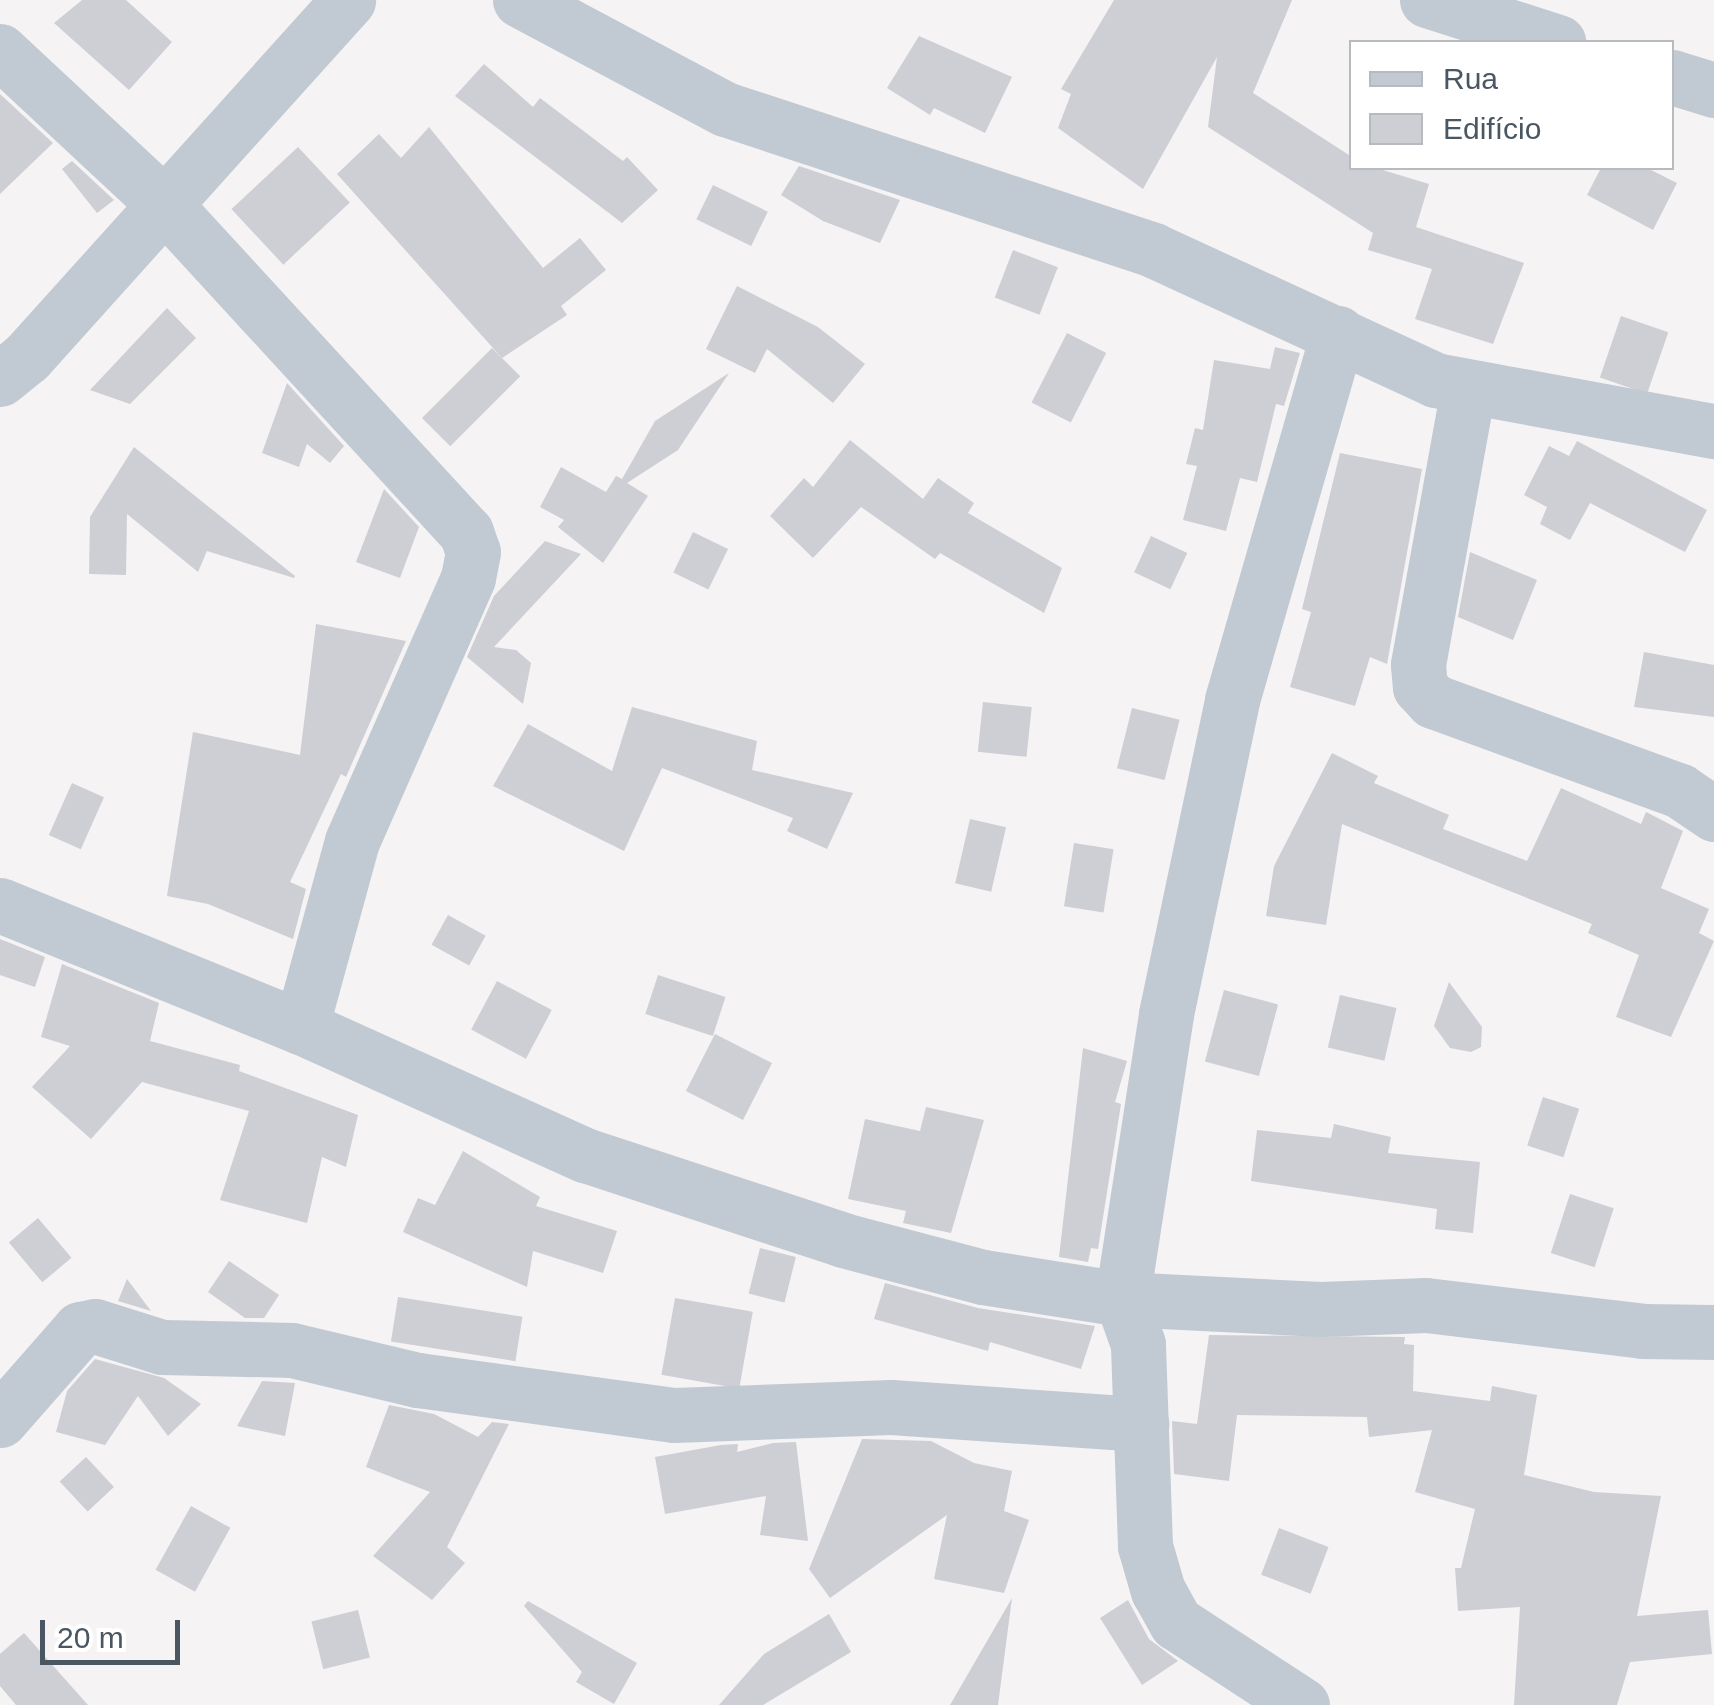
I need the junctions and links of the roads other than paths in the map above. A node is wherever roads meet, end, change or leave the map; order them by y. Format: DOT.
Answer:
graph roads {
  1 [pos="348,0"];
  2 [pos="520,0"];
  3 [pos="1427,0"];
  4 [pos="1552,40"];
  5 [pos="0,50"];
  6 [pos="1674,78"];
  7 [pos="1714,90"];
  8 [pos="164,204"];
  9 [pos="1338,334"];
  10 [pos="0,378"];
  11 [pos="1468,389"];
  12 [pos="1714,431"];
  13 [pos="1714,814"];
  14 [pos="0,905"];
  15 [pos="301,1027"];
  16 [pos="1122,1299"];
  17 [pos="1714,1332"];
  18 [pos="0,1420"];
  19 [pos="1141,1424"];
  20 [pos="1302,1705"];
  1 -- 8 [label="street"];
  2 -- 9 [label="street"];
  3 -- 4 [label="street"];
  5 -- 8 [label="street"];
  6 -- 7 [label="street"];
  8 -- 10 [label="street"];
  8 -- 15 [label="street"];
  9 -- 11 [label="street"];
  9 -- 16 [label="street"];
  11 -- 12 [label="street"];
  11 -- 13 [label="street"];
  14 -- 15 [label="street"];
  15 -- 16 [label="street"];
  16 -- 17 [label="street"];
  16 -- 19 [label="street"];
  18 -- 19 [label="street"];
  19 -- 20 [label="street"];
}
